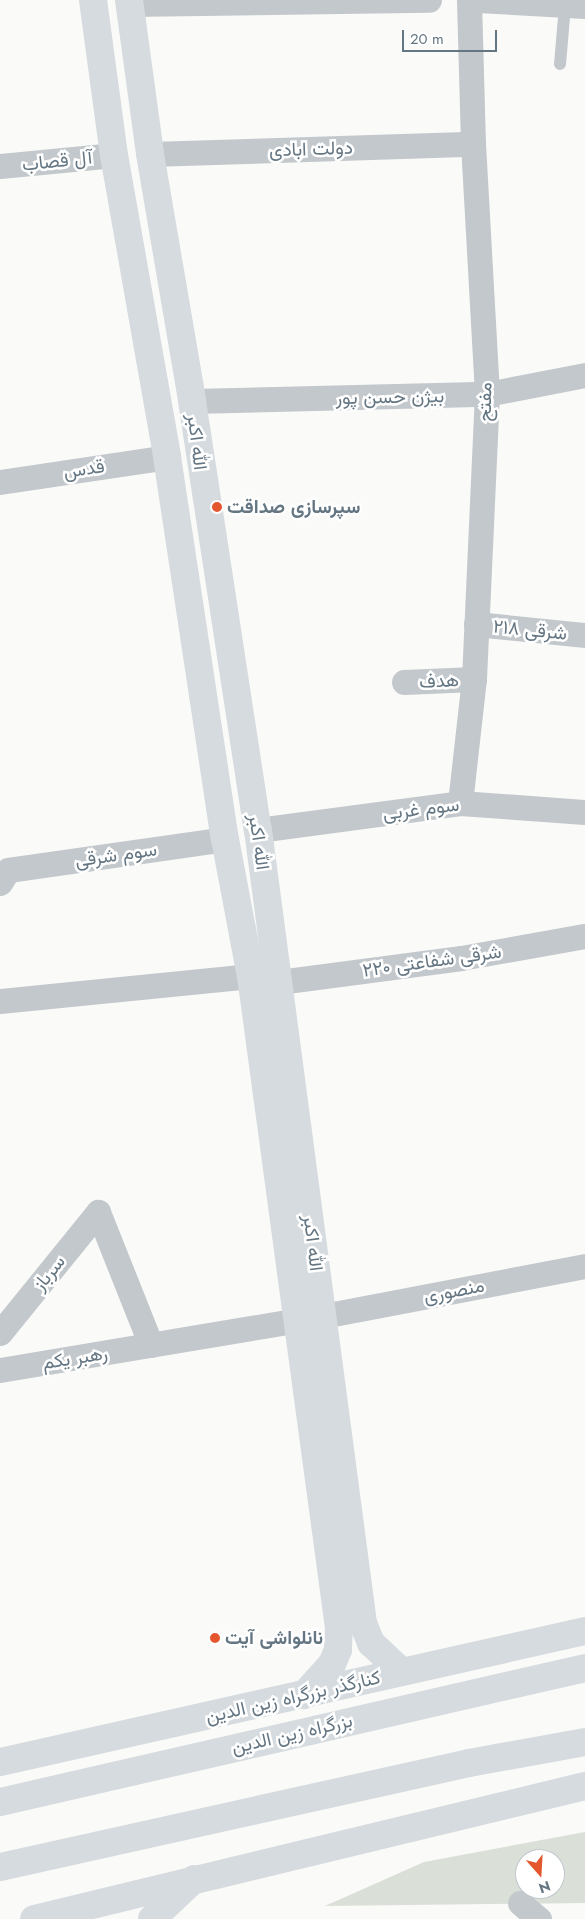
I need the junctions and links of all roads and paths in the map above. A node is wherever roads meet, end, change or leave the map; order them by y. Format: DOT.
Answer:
graph roads {
  1 [pos="93,0"];
  2 [pos="429,0"];
  3 [pos="469,0"];
  4 [pos="477,0"];
  5 [pos="129,2"];
  6 [pos="575,6"];
  7 [pos="560,64"];
  8 [pos="473,144"];
  9 [pos="150,154"];
  10 [pos="114,155"];
  11 [pos="0,166"];
  12 [pos="585,376"];
  13 [pos="487,394"];
  14 [pos="192,401"];
  15 [pos="198,450"];
  16 [pos="167,456"];
  17 [pos="0,482"];
  18 [pos="476,624"];
  19 [pos="585,635"];
  20 [pos="474,679"];
  21 [pos="404,682"];
  22 [pos="460,803"];
  23 [pos="585,812"];
  24 [pos="258,830"];
  25 [pos="224,839"];
  26 [pos="4,877"];
  27 [pos="585,936"];
  28 [pos="251,976"];
  29 [pos="279,982"];
  30 [pos="0,1001"];
  31 [pos="585,1266"];
  32 [pos="311,1318"];
  33 [pos="0,1334"];
  34 [pos="151,1346"];
  35 [pos="0,1370"];
  36 [pos="585,1631"];
  37 [pos="585,1668"];
  38 [pos="402,1672"];
  39 [pos="304,1695"];
  40 [pos="585,1742"];
  41 [pos="0,1762"];
  42 [pos="585,1786"];
  43 [pos="0,1802"];
  44 [pos="0,1867"];
  45 [pos="194,1878"];
  46 [pos="520,1903"];
  47 [pos="34,1919"];
  48 [pos="152,1919"];
  49 [pos="539,1919"];
  1 -- 10 [label="main road"];
  2 -- 5 [label="street"];
  3 -- 8 [label="street, مفتح"];
  4 -- 6 [label="street"];
  5 -- 9 [label="main road, الله اکبر"];
  6 -- 7 [label="lane"];
  8 -- 9 [label="street, دولت ابادی"];
  8 -- 13 [label="street, مفتح"];
  9 -- 10 [label="main road"];
  9 -- 14 [label="main road, الله اکبر"];
  10 -- 11 [label="street, آل قصاب"];
  10 -- 16 [label="main road"];
  12 -- 13 [label="street, بیژن حسن پور"];
  13 -- 14 [label="street, بیژن حسن پور"];
  13 -- 18 [label="street, مفتح"];
  14 -- 15 [label="main road, الله اکبر"];
  15 -- 16 [label="main road"];
  15 -- 24 [label="main road, الله اکبر"];
  16 -- 17 [label="street, قدس"];
  16 -- 25 [label="main road"];
  18 -- 19 [label="street, ۲۱۸ شرقی"];
  18 -- 20 [label="street, مفتح"];
  20 -- 21 [label="street, هدف"];
  20 -- 22 [label="street, مفتح"];
  22 -- 23 [label="street, سوم غربی"];
  22 -- 24 [label="street, سوم غربی"];
  24 -- 29 [label="main road, الله اکبر"];
  25 -- 26 [label="street, سوم شرقی"];
  25 -- 28 [label="main road"];
  27 -- 29 [label="street, ۲۲۰ شرقی شفاعتی"];
  28 -- 30 [label="street"];
  28 -- 32 [label="main road"];
  29 -- 32 [label="main road, الله اکبر"];
  31 -- 32 [label="street, منصوری"];
  32 -- 34 [label="street, رهبر یکم"];
  32 -- 38 [label="main road, الله اکبر"];
  32 -- 39 [label="main road"];
  33 -- 34 [label="street, سرباز"];
  34 -- 35 [label="street, رهبر یکم"];
  36 -- 38 [label="main road, کنارگذر بزرگراه زین الدین"];
  37 -- 43 [label="main road, بزرگراه زین الدین"];
  38 -- 39 [label="main road, کنارگذر بزرگراه زین الدین"];
  39 -- 41 [label="main road, کنارگذر بزرگراه زین الدین"];
  40 -- 44 [label="main road"];
  42 -- 45 [label="main road"];
  45 -- 47 [label="main road"];
  45 -- 48 [label="main road"];
  46 -- 49 [label="street"];
}
